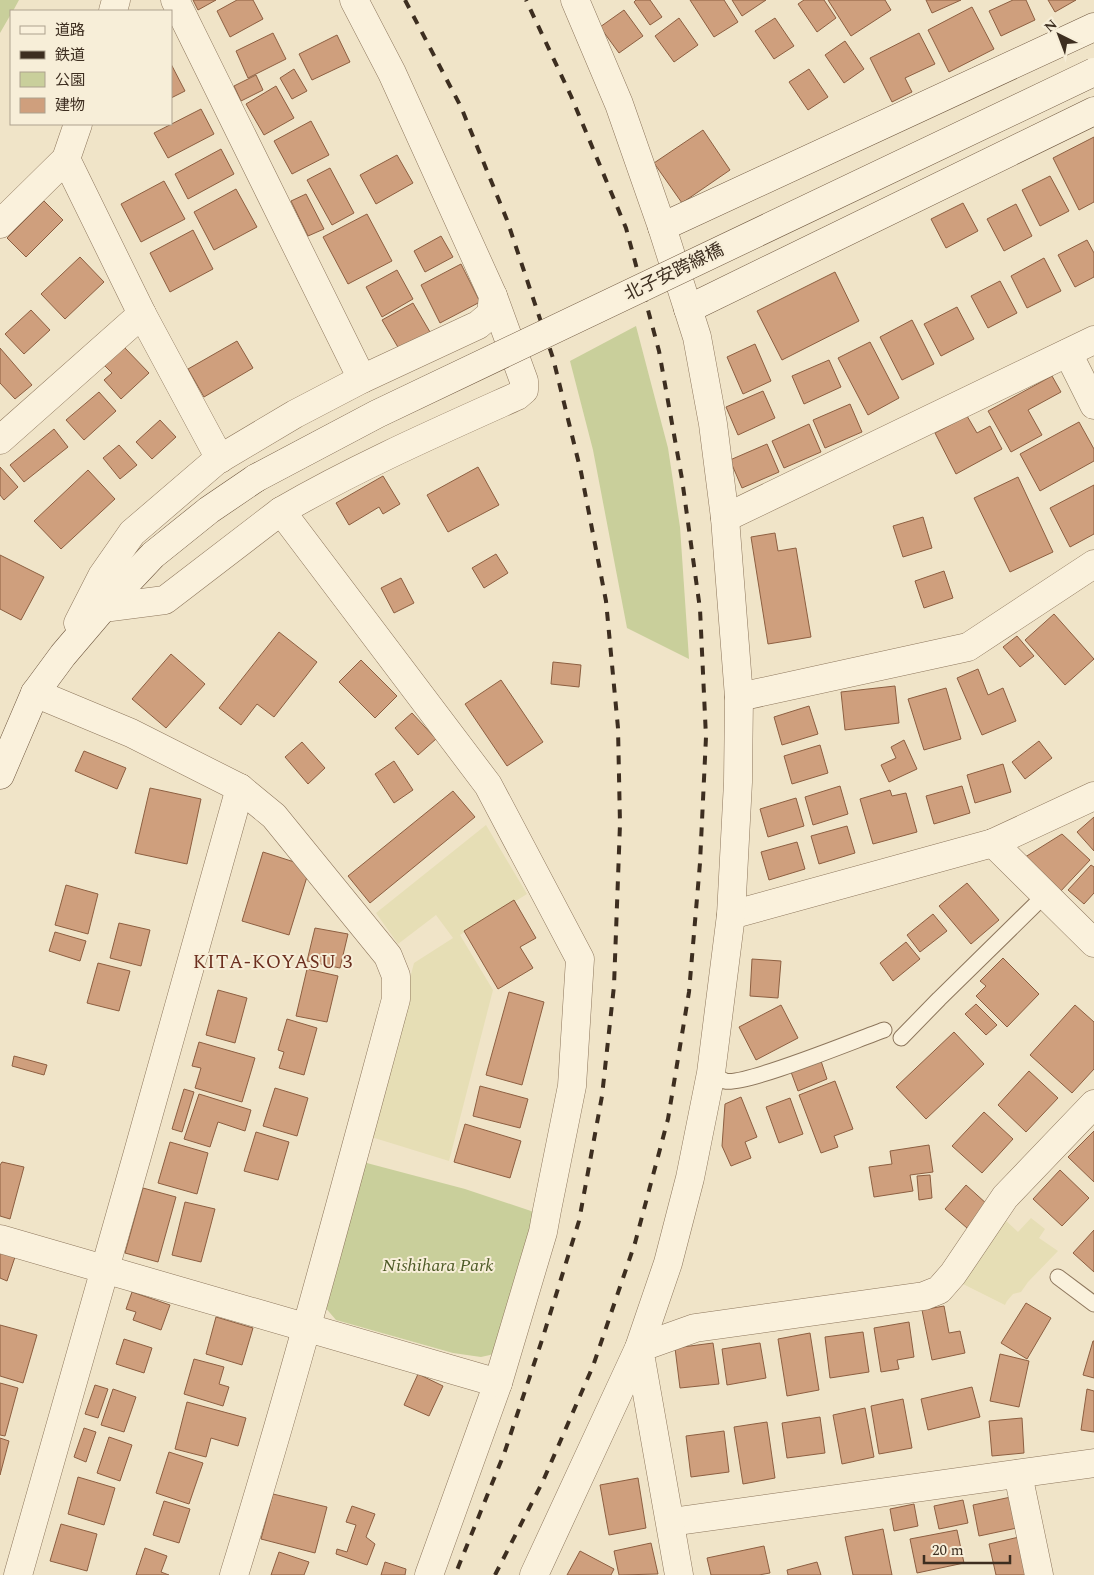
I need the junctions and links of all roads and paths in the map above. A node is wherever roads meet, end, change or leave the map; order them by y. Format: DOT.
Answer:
graph roads {
  1 [pos="175,0"];
  2 [pos="354,0"];
  3 [pos="575,0"];
  4 [pos="1094,27"];
  5 [pos="1094,72"];
  6 [pos="1094,111"];
  7 [pos="78,125"];
  8 [pos="66,158"];
  9 [pos="0,224"];
  10 [pos="662,226"];
  11 [pos="493,296"];
  12 [pos="688,309"];
  13 [pos="142,314"];
  14 [pos="1094,340"];
  15 [pos="1068,353"];
  16 [pos="362,379"];
  17 [pos="1094,404"];
  18 [pos="0,440"];
  19 [pos="220,459"];
  20 [pos="281,511"];
  21 [pos="725,518"];
  22 [pos="1094,564"];
  23 [pos="103,608"];
  24 [pos="63,654"];
  25 [pos="35,693"];
  26 [pos="739,697"];
  27 [pos="0,775"];
  28 [pos="240,788"];
  29 [pos="1094,796"];
  30 [pos="993,844"];
  31 [pos="1045,895"];
  32 [pos="731,915"];
  33 [pos="1094,943"];
  34 [pos="884,1030"];
  35 [pos="901,1038"];
  36 [pos="711,1073"];
  37 [pos="1094,1104"];
  38 [pos="0,1239"];
  39 [pos="105,1269"];
  40 [pos="1058,1277"];
  41 [pos="1094,1304"];
  42 [pos="306,1328"];
  43 [pos="639,1348"];
  44 [pos="498,1383"];
  45 [pos="1094,1463"];
  46 [pos="1018,1474"];
  47 [pos="671,1522"];
  48 [pos="18,1575"];
  49 [pos="234,1575"];
  50 [pos="429,1575"];
  51 [pos="534,1575"];
  52 [pos="680,1575"];
  53 [pos="1039,1575"];
  1 -- 16 [label="street"];
  2 -- 11 [label="street"];
  3 -- 10 [label="street"];
  4 -- 10 [label="street"];
  5 -- 23 [label="street, 北子安跨線橋, bridge"];
  6 -- 12 [label="street"];
  7 -- 8 [label="street"];
  8 -- 9 [label="street"];
  8 -- 13 [label="street"];
  10 -- 12 [label="street"];
  11 -- 16 [label="street"];
  11 -- 20 [label="street"];
  12 -- 21 [label="street"];
  13 -- 18 [label="street"];
  13 -- 19 [label="street"];
  14 -- 15 [label="street"];
  15 -- 17 [label="street"];
  15 -- 21 [label="street"];
  16 -- 19 [label="street"];
  19 -- 24 [label="street"];
  20 -- 23 [label="street"];
  20 -- 44 [label="street"];
  21 -- 26 [label="street"];
  22 -- 26 [label="street"];
  23 -- 24 [label="street, 北子安跨線橋"];
  24 -- 25 [label="street"];
  25 -- 27 [label="street"];
  25 -- 28 [label="street"];
  26 -- 32 [label="street"];
  28 -- 39 [label="street"];
  28 -- 42 [label="street"];
  29 -- 30 [label="street"];
  30 -- 31 [label="street"];
  30 -- 32 [label="street"];
  31 -- 33 [label="street"];
  31 -- 35 [label="lane"];
  32 -- 36 [label="street"];
  34 -- 36 [label="lane"];
  36 -- 43 [label="street"];
  37 -- 43 [label="street"];
  38 -- 39 [label="street"];
  39 -- 42 [label="street"];
  39 -- 48 [label="street"];
  40 -- 41 [label="lane"];
  42 -- 44 [label="street"];
  42 -- 49 [label="street"];
  43 -- 47 [label="street"];
  43 -- 51 [label="street"];
  44 -- 50 [label="street"];
  45 -- 46 [label="street"];
  46 -- 47 [label="street"];
  46 -- 53 [label="street"];
  47 -- 52 [label="street"];
}
